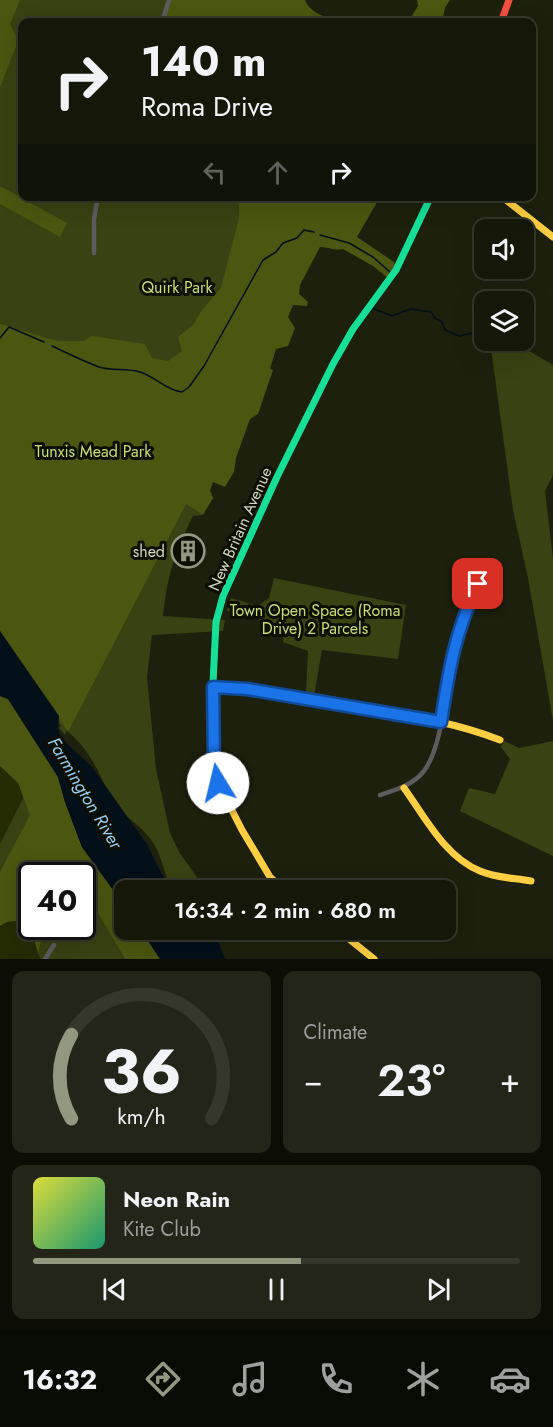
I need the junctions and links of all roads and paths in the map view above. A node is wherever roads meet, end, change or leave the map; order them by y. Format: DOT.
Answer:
graph roads {
  1 [pos="169,0"];
  2 [pos="509,0"];
  3 [pos="163,18"];
  4 [pos="502,18"];
  5 [pos="97,201"];
  6 [pos="429,201"];
  7 [pos="507,201"];
  8 [pos="553,237"];
  9 [pos="94,253"];
  10 [pos="478,584"];
  11 [pos="213,687"];
  12 [pos="441,722"];
  13 [pos="500,740"];
  14 [pos="404,788"];
  15 [pos="380,795"];
  16 [pos="273,880"];
  17 [pos="531,881"];
  18 [pos="350,940"];
  19 [pos="54,945"];
  20 [pos="45,959"];
  21 [pos="374,959"];
  1 -- 3 [label="street"];
  2 -- 4 [label="street"];
  5 -- 9 [label="street"];
  6 -- 11 [label="street, New Britain Avenue"];
  7 -- 8 [label="street"];
  10 -- 12 [label="street"];
  11 -- 12 [label="street"];
  11 -- 16 [label="street, New Britain Avenue"];
  12 -- 13 [label="street"];
  12 -- 14 [label="street"];
  14 -- 15 [label="street"];
  14 -- 17 [label="street"];
  18 -- 21 [label="street"];
  19 -- 20 [label="street"];
}
